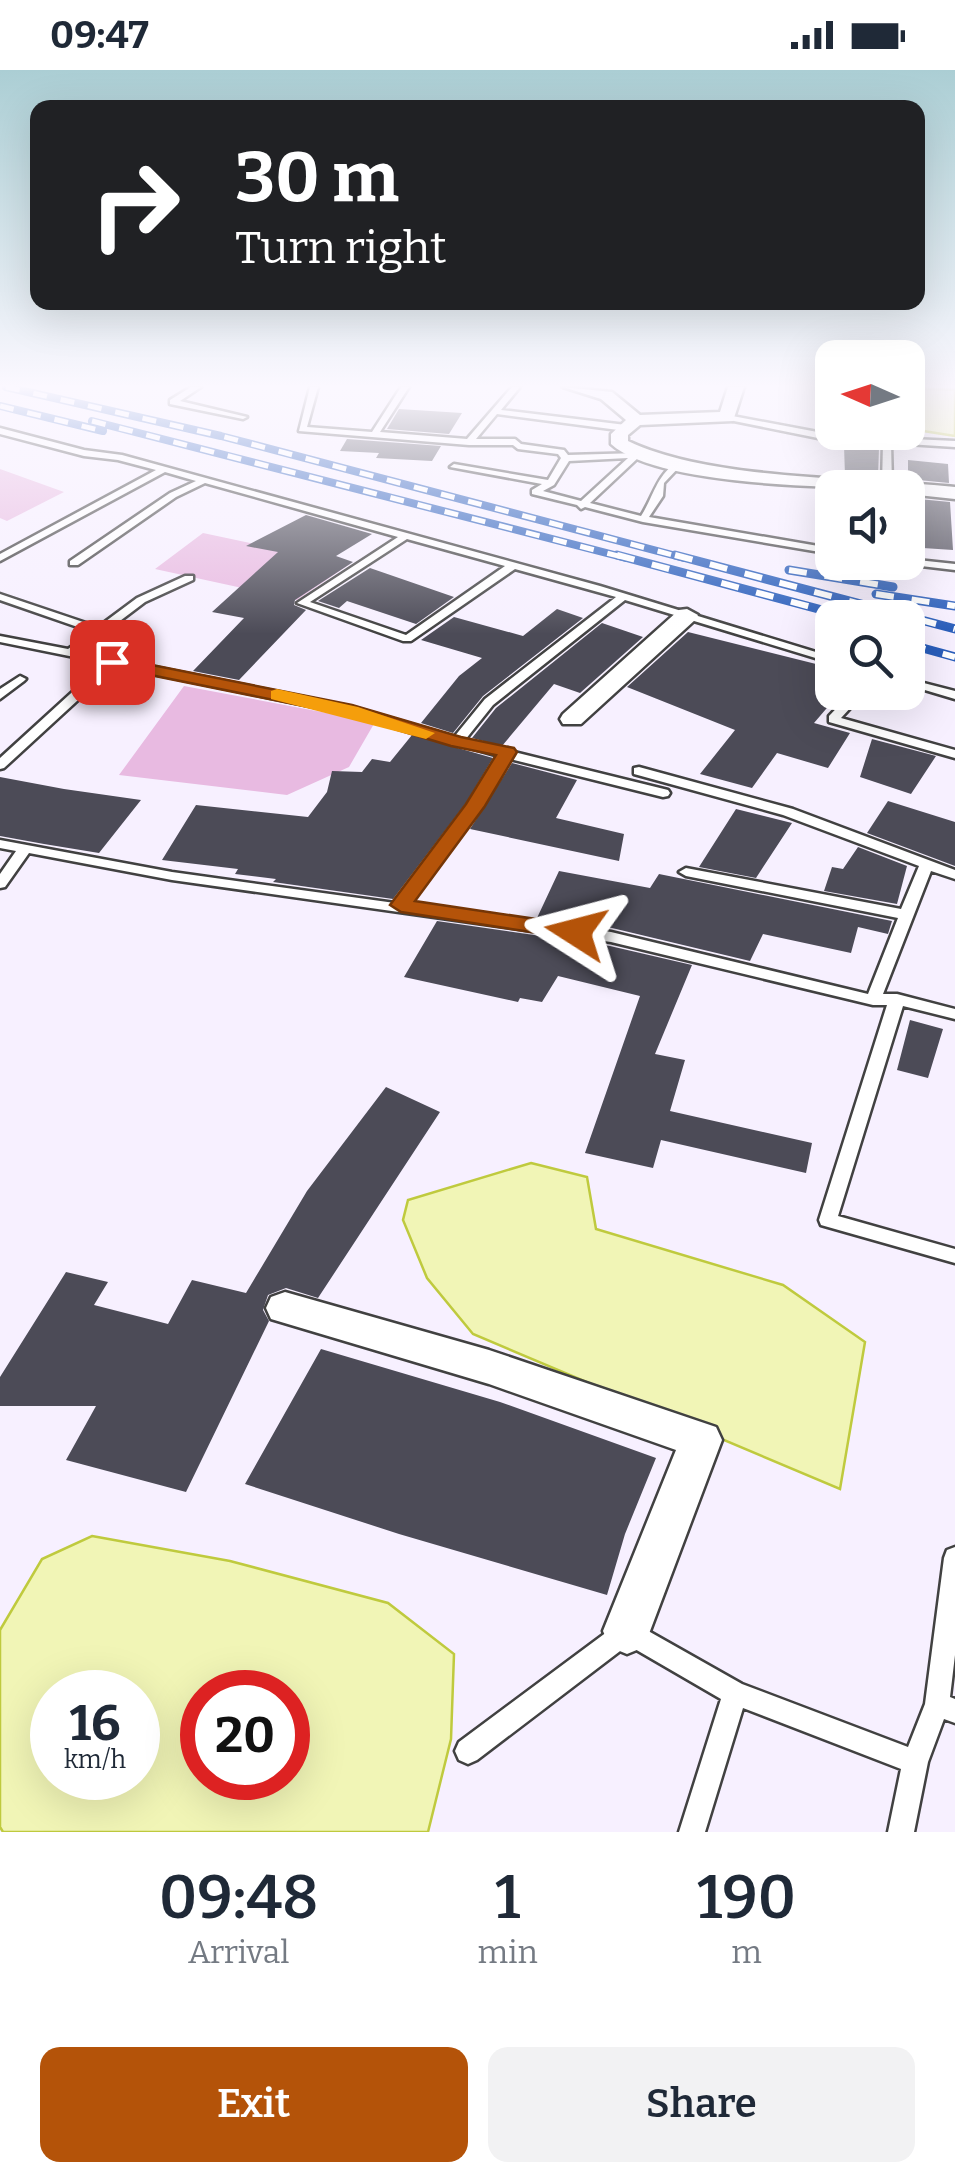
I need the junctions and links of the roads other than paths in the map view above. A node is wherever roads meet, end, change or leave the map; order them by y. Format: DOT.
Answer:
graph roads {
  1 [pos="160,469"];
  2 [pos="462,469"];
  3 [pos="559,469"];
  4 [pos="621,469"];
  5 [pos="673,469"];
  6 [pos="719,469"];
  7 [pos="163,470"];
  8 [pos="203,481"];
  9 [pos="551,482"];
  10 [pos="815,482"];
  11 [pos="925,489"];
  12 [pos="955,492"];
  13 [pos="581,506"];
  14 [pos="643,519"];
  15 [pos="406,536"];
  16 [pos="815,548"];
  17 [pos="0,558"];
  18 [pos="74,563"];
  19 [pos="925,564"];
  20 [pos="514,566"];
  21 [pos="955,567"];
  22 [pos="189,578"];
  23 [pos="624,596"];
  24 [pos="0,597"];
  25 [pos="688,616"];
  26 [pos="101,630"];
  27 [pos="0,639"];
  28 [pos="70,652"];
  29 [pos="815,655"];
  30 [pos="112,662"];
  31 [pos="20,679"];
  32 [pos="925,687"];
  33 [pos="0,694"];
  34 [pos="955,695"];
  35 [pos="841,710"];
  36 [pos="572,719"];
  37 [pos="458,742"];
  38 [pos="508,752"];
  39 [pos="955,754"];
  40 [pos="0,765"];
  41 [pos="639,770"];
  42 [pos="663,793"];
  43 [pos="0,844"];
  44 [pos="24,849"];
  45 [pos="926,865"];
  46 [pos="686,872"];
  47 [pos="955,875"];
  48 [pos="0,884"];
  49 [pos="401,905"];
  50 [pos="908,915"];
  51 [pos="897,999"];
  52 [pos="874,1000"];
  53 [pos="955,1014"];
  54 [pos="955,1256"];
  55 [pos="285,1308"];
  56 [pos="955,1558"];
  57 [pos="627,1631"];
  58 [pos="735,1693"];
  59 [pos="946,1707"];
  60 [pos="468,1751"];
  61 [pos="915,1762"];
  62 [pos="692,1832"];
  63 [pos="900,1832"];
  1 -- 7 [label="lane"];
  2 -- 9 [label="lane"];
  3 -- 9 [label="lane"];
  4 -- 13 [label="lane"];
  5 -- 14 [label="lane"];
  6 -- 10 [label="street"];
  7 -- 8 [label="lane"];
  7 -- 17 [label="lane"];
  8 -- 15 [label="lane"];
  8 -- 18 [label="lane"];
  9 -- 13 [label="lane"];
  11 -- 12 [label="street"];
  13 -- 14 [label="lane"];
  14 -- 16 [label="lane"];
  15 -- 20 [label="lane"];
  15 -- 20 [label="lane"];
  19 -- 21 [label="lane"];
  20 -- 23 [label="lane"];
  22 -- 26 [label="lane"];
  23 -- 25 [label="lane"];
  23 -- 37 [label="lane"];
  24 -- 26 [label="lane"];
  25 -- 29 [label="lane"];
  25 -- 36 [label="street"];
  26 -- 28 [label="lane"];
  27 -- 28 [label="lane"];
  28 -- 30 [label="lane"];
  30 -- 37 [label="lane"];
  30 -- 40 [label="lane"];
  31 -- 33 [label="lane"];
  32 -- 34 [label="lane"];
  35 -- 39 [label="lane"];
  37 -- 38 [label="lane"];
  38 -- 42 [label="lane"];
  38 -- 49 [label="lane"];
  41 -- 45 [label="lane"];
  43 -- 44 [label="lane"];
  44 -- 48 [label="lane"];
  44 -- 49 [label="lane"];
  45 -- 47 [label="lane"];
  45 -- 50 [label="lane"];
  46 -- 50 [label="lane"];
  49 -- 52 [label="lane"];
  50 -- 52 [label="lane"];
  51 -- 52 [label="lane"];
  51 -- 53 [label="lane"];
  51 -- 54 [label="lane"];
  55 -- 57 [label="street"];
  56 -- 59 [label="lane"];
  57 -- 58 [label="lane"];
  57 -- 60 [label="lane"];
  58 -- 61 [label="lane"];
  58 -- 62 [label="lane"];
  59 -- 61 [label="lane"];
  61 -- 63 [label="lane"];
}
